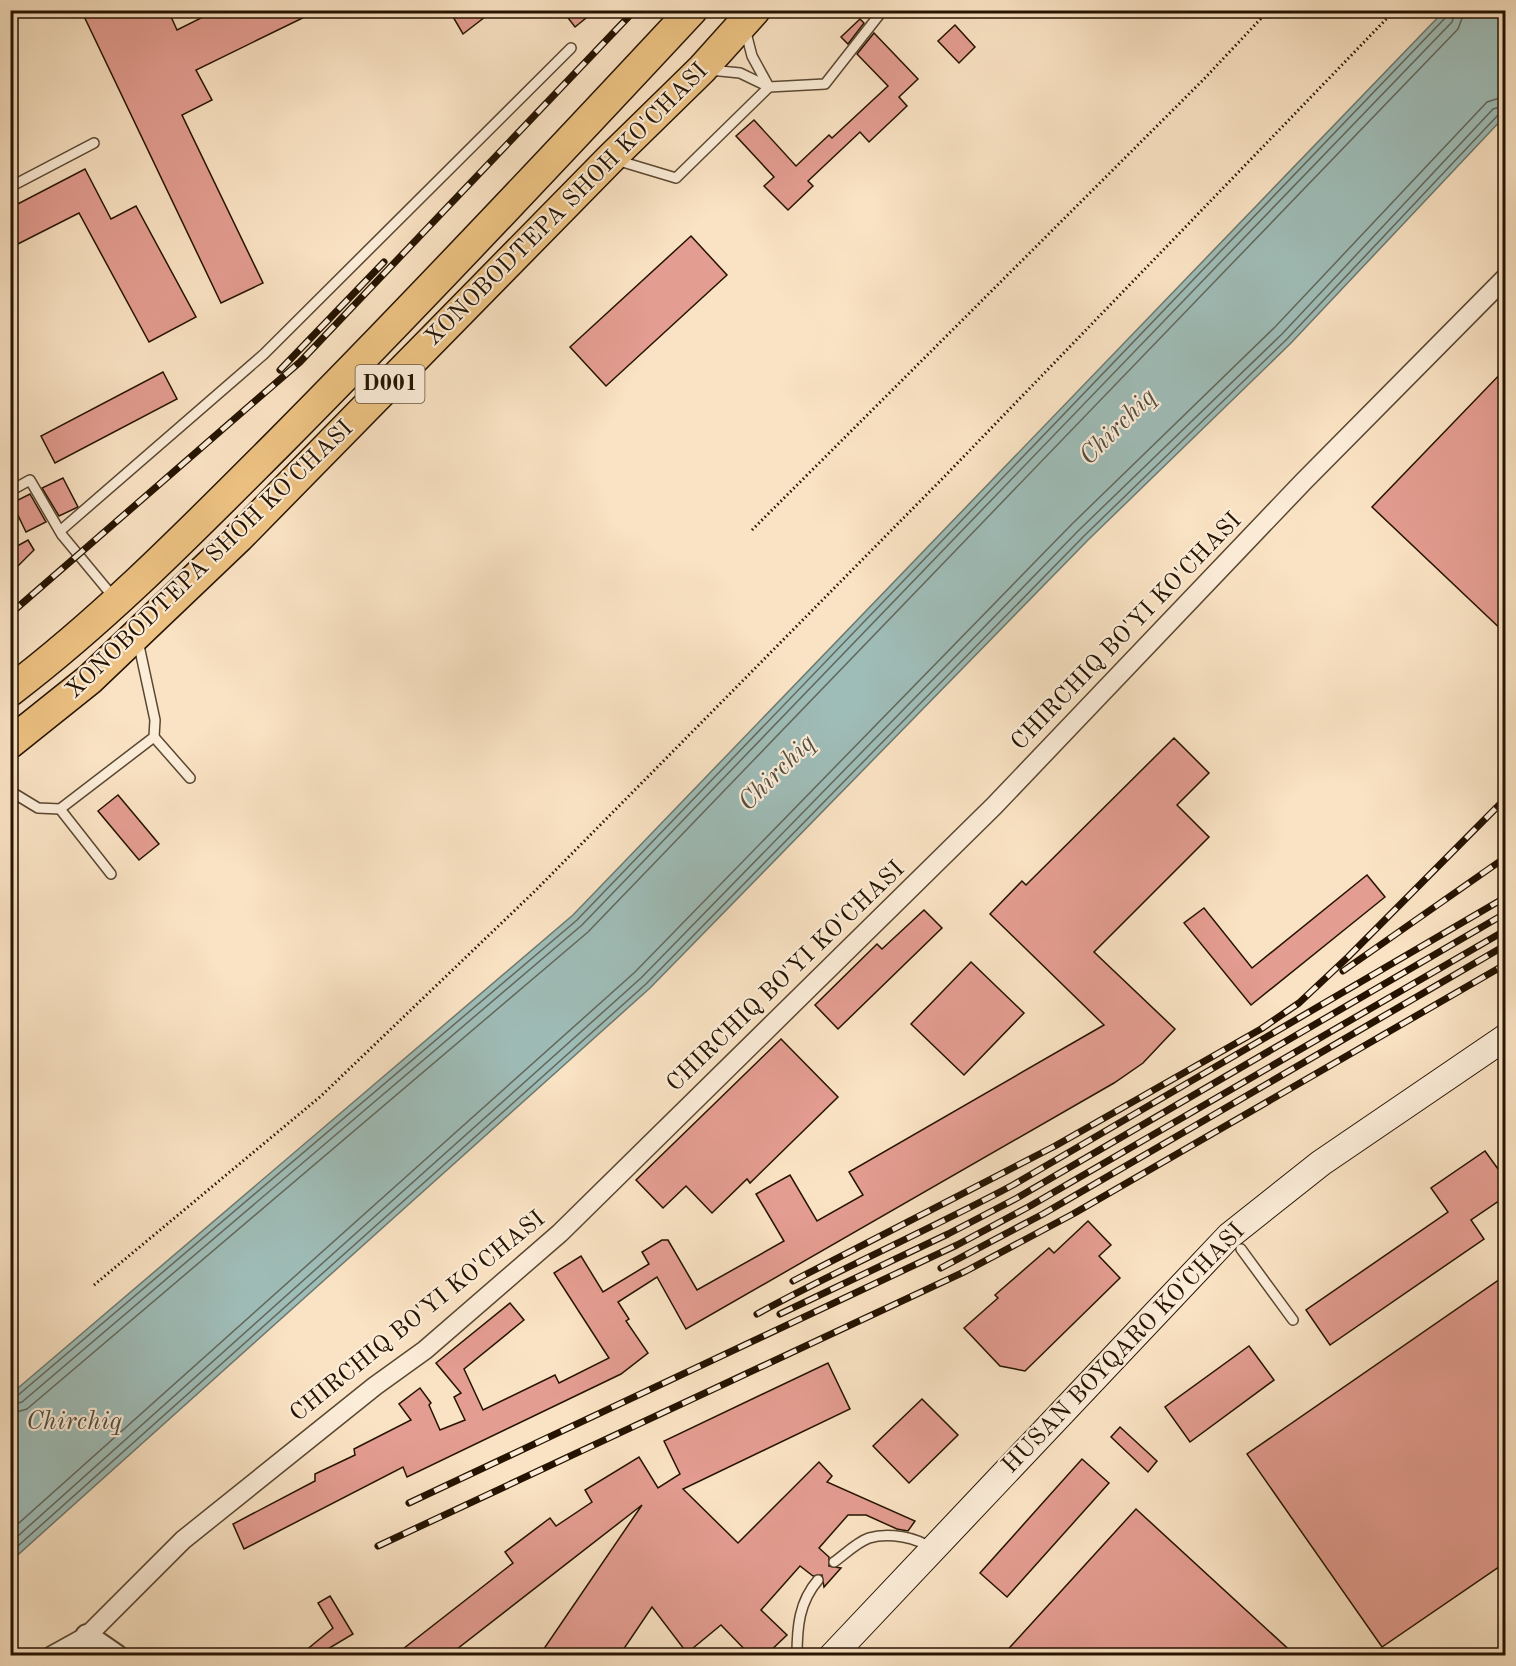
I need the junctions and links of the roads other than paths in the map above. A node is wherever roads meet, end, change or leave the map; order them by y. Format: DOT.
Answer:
graph roads {
  1 [pos="692,10"];
  2 [pos="883,10"];
  3 [pos="749,17"];
  4 [pos="571,48"];
  5 [pos="702,69"];
  6 [pos="769,87"];
  7 [pos="94,142"];
  8 [pos="610,158"];
  9 [pos="10,187"];
  10 [pos="1506,277"];
  11 [pos="10,491"];
  12 [pos="60,531"];
  13 [pos="116,601"];
  14 [pos="137,637"];
  15 [pos="10,691"];
  16 [pos="154,737"];
  17 [pos="10,742"];
  18 [pos="190,778"];
  19 [pos="10,791"];
  20 [pos="60,809"];
  21 [pos="111,874"];
  22 [pos="1506,1037"];
  23 [pos="1506,1057"];
  24 [pos="1235,1242"];
  25 [pos="1293,1320"];
  26 [pos="932,1550"];
  27 [pos="834,1562"];
  28 [pos="818,1580"];
  29 [pos="87,1636"];
  30 [pos="51,1656"];
  31 [pos="116,1656"];
  32 [pos="797,1656"];
  33 [pos="832,1656"];
  34 [pos="854,1656"];
  1 -- 13 [label="highway, XONOBODTEPA SHOH KO'CHASI / D001"];
  2 -- 6 [label="lane"];
  3 -- 5 [label="highway, XONOBODTEPA SHOH KO'CHASI / D001"];
  3 -- 6 [label="lane"];
  4 -- 12 [label="lane"];
  5 -- 6 [label="lane"];
  5 -- 8 [label="highway, XONOBODTEPA SHOH KO'CHASI / D001"];
  6 -- 8 [label="lane"];
  7 -- 9 [label="lane"];
  8 -- 14 [label="highway, XONOBODTEPA SHOH KO'CHASI / D001"];
  10 -- 29 [label="street, CHIRCHIQ BO'YI KO'CHASI"];
  11 -- 12 [label="lane"];
  12 -- 13 [label="lane"];
  13 -- 15 [label="highway, XONOBODTEPA SHOH KO'CHASI / D001"];
  14 -- 16 [label="lane"];
  14 -- 17 [label="highway, XONOBODTEPA SHOH KO'CHASI / D001"];
  16 -- 18 [label="lane"];
  16 -- 20 [label="lane"];
  19 -- 20 [label="lane"];
  20 -- 21 [label="lane"];
  22 -- 24 [label="main road, HUSAN BOYQARO KO'CHASI"];
  23 -- 24 [label="main road, HUSAN BOYQARO KO'CHASI"];
  24 -- 25 [label="lane"];
  24 -- 26 [label="main road, HUSAN BOYQARO KO'CHASI"];
  24 -- 34 [label="main road, HUSAN BOYQARO KO'CHASI"];
  26 -- 27 [label="lane"];
  26 -- 33 [label="main road, HUSAN BOYQARO KO'CHASI"];
  28 -- 32 [label="lane"];
  29 -- 30 [label="street, CHIRCHIQ BO'YI KO'CHASI"];
  29 -- 31 [label="street"];
}
